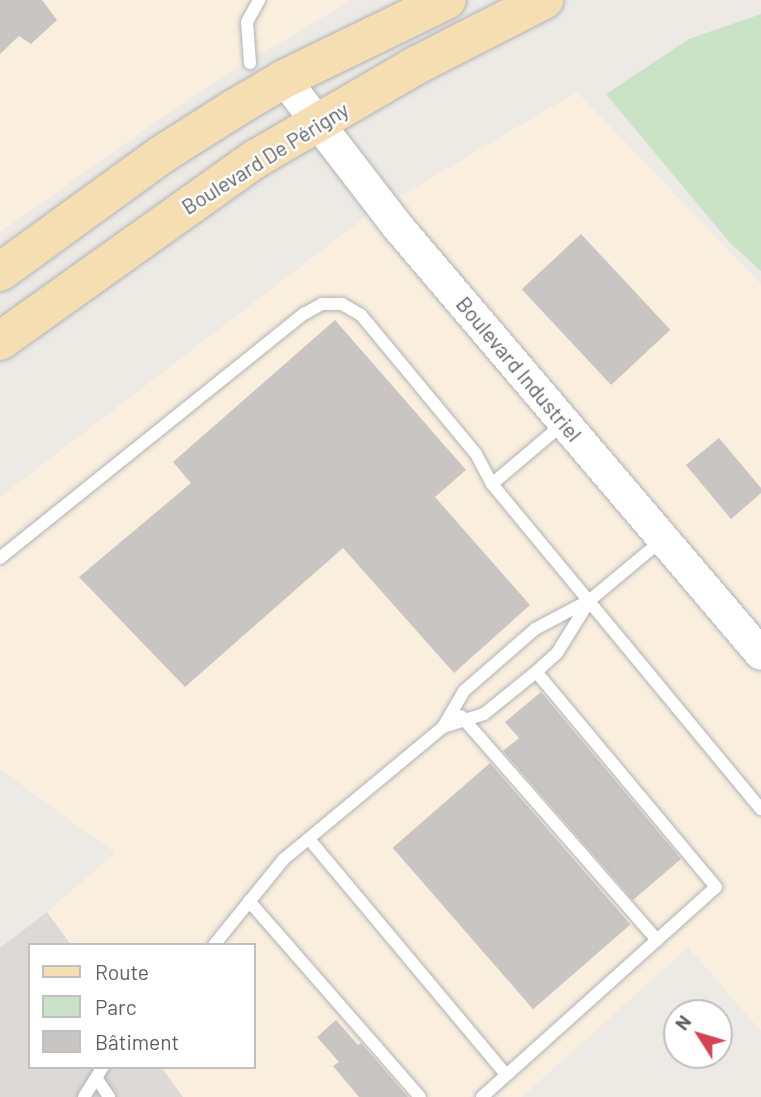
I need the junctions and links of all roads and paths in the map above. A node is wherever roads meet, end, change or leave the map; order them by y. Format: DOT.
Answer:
graph roads {
  1 [pos="258,0"];
  2 [pos="447,0"];
  3 [pos="544,0"];
  4 [pos="250,63"];
  5 [pos="284,79"];
  6 [pos="315,124"];
  7 [pos="0,272"];
  8 [pos="0,341"];
  9 [pos="565,423"];
  10 [pos="492,484"];
  11 [pos="663,540"];
  12 [pos="0,558"];
  13 [pos="590,600"];
  14 [pos="761,654"];
  15 [pos="536,672"];
  16 [pos="454,708"];
  17 [pos="465,720"];
  18 [pos="443,727"];
  19 [pos="761,809"];
  20 [pos="309,839"];
  21 [pos="249,901"];
  22 [pos="657,940"];
  23 [pos="216,943"];
  24 [pos="100,1073"];
  25 [pos="506,1075"];
  26 [pos="84,1097"];
  27 [pos="109,1097"];
  28 [pos="420,1097"];
  29 [pos="482,1097"];
  1 -- 4 [label="lane"];
  2 -- 5 [label="main road"];
  3 -- 6 [label="main road, Boulevard De Périgny"];
  5 -- 6 [label="street, Boulevard Industriel"];
  5 -- 7 [label="main road"];
  6 -- 8 [label="main road, Boulevard De Périgny"];
  6 -- 9 [label="street, Boulevard Industriel"];
  9 -- 10 [label="lane"];
  9 -- 11 [label="street, Boulevard Industriel"];
  10 -- 12 [label="lane"];
  10 -- 13 [label="lane"];
  11 -- 13 [label="lane"];
  11 -- 14 [label="street, Boulevard Industriel"];
  13 -- 15 [label="lane"];
  13 -- 16 [label="lane"];
  13 -- 19 [label="lane"];
  15 -- 17 [label="lane"];
  15 -- 22 [label="lane"];
  16 -- 17 [label="lane"];
  16 -- 18 [label="lane"];
  17 -- 18 [label="lane"];
  17 -- 22 [label="lane"];
  18 -- 20 [label="lane"];
  20 -- 21 [label="lane"];
  20 -- 25 [label="lane"];
  21 -- 23 [label="lane"];
  21 -- 28 [label="lane"];
  22 -- 25 [label="lane"];
  24 -- 26 [label="lane"];
  24 -- 27 [label="lane"];
  25 -- 29 [label="lane"];
}
